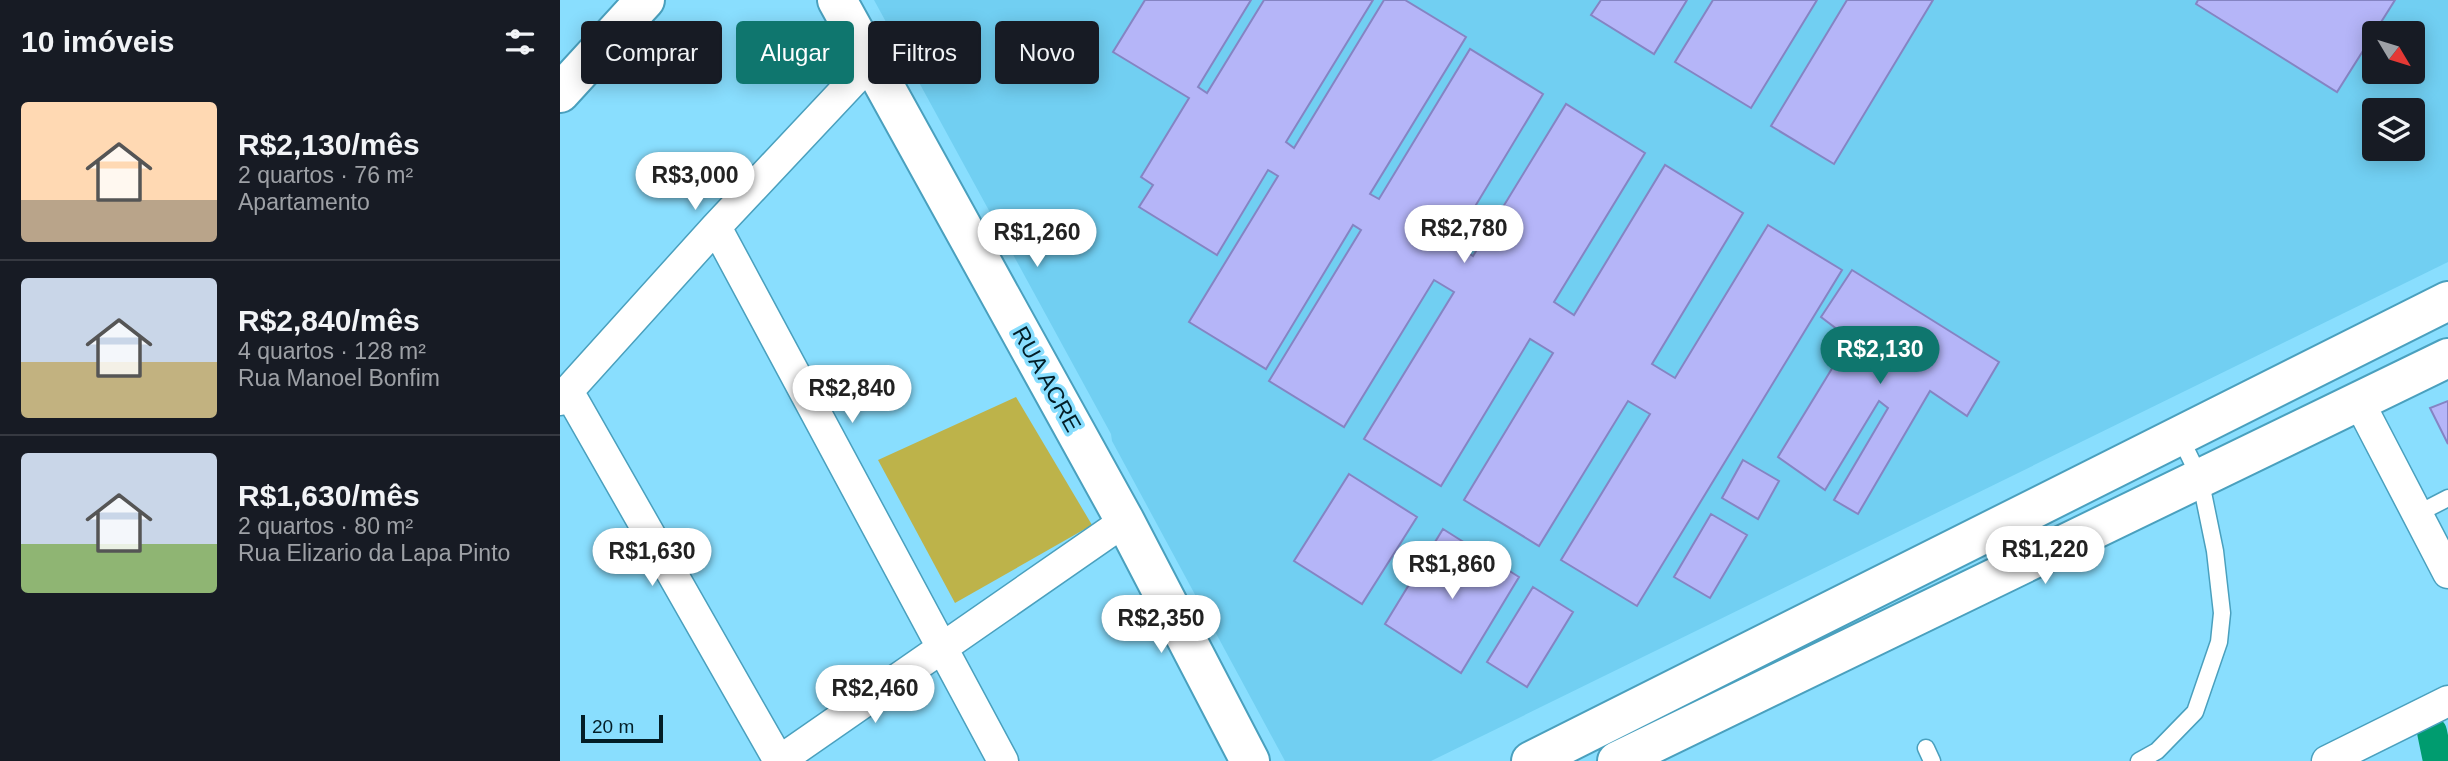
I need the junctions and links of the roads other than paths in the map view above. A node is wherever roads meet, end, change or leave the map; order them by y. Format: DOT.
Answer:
graph roads {
  1 [pos="645,0"];
  2 [pos="837,0"];
  3 [pos="868,54"];
  4 [pos="868,65"];
  5 [pos="885,84"];
  6 [pos="560,93"];
  7 [pos="716,227"];
  8 [pos="2448,302"];
  9 [pos="2448,358"];
  10 [pos="564,395"];
  11 [pos="2358,402"];
  12 [pos="2180,437"];
  13 [pos="2200,478"];
  14 [pos="2448,498"];
  15 [pos="2417,514"];
  16 [pos="1125,521"];
  17 [pos="2448,573"];
  18 [pos="942,647"];
  19 [pos="2448,701"];
  20 [pos="779,761"];
  21 [pos="1003,761"];
  22 [pos="1250,761"];
  23 [pos="1531,761"];
  24 [pos="1617,761"];
  25 [pos="2139,761"];
  26 [pos="2327,761"];
  1 -- 6 [label="main road"];
  2 -- 3 [label="main road, RUA ACRE"];
  4 -- 7 [label="street"];
  5 -- 16 [label="main road, RUA ACRE"];
  7 -- 10 [label="street"];
  7 -- 18 [label="street"];
  8 -- 12 [label="main road"];
  9 -- 11 [label="main road"];
  10 -- 20 [label="street"];
  11 -- 13 [label="main road"];
  11 -- 15 [label="street"];
  12 -- 13 [label="lane"];
  12 -- 23 [label="main road"];
  13 -- 24 [label="main road"];
  13 -- 25 [label="lane"];
  14 -- 15 [label="lane"];
  15 -- 17 [label="street"];
  16 -- 18 [label="street"];
  16 -- 22 [label="main road, RUA ACRE"];
  18 -- 20 [label="street"];
  18 -- 21 [label="street"];
  19 -- 26 [label="street"];
}
